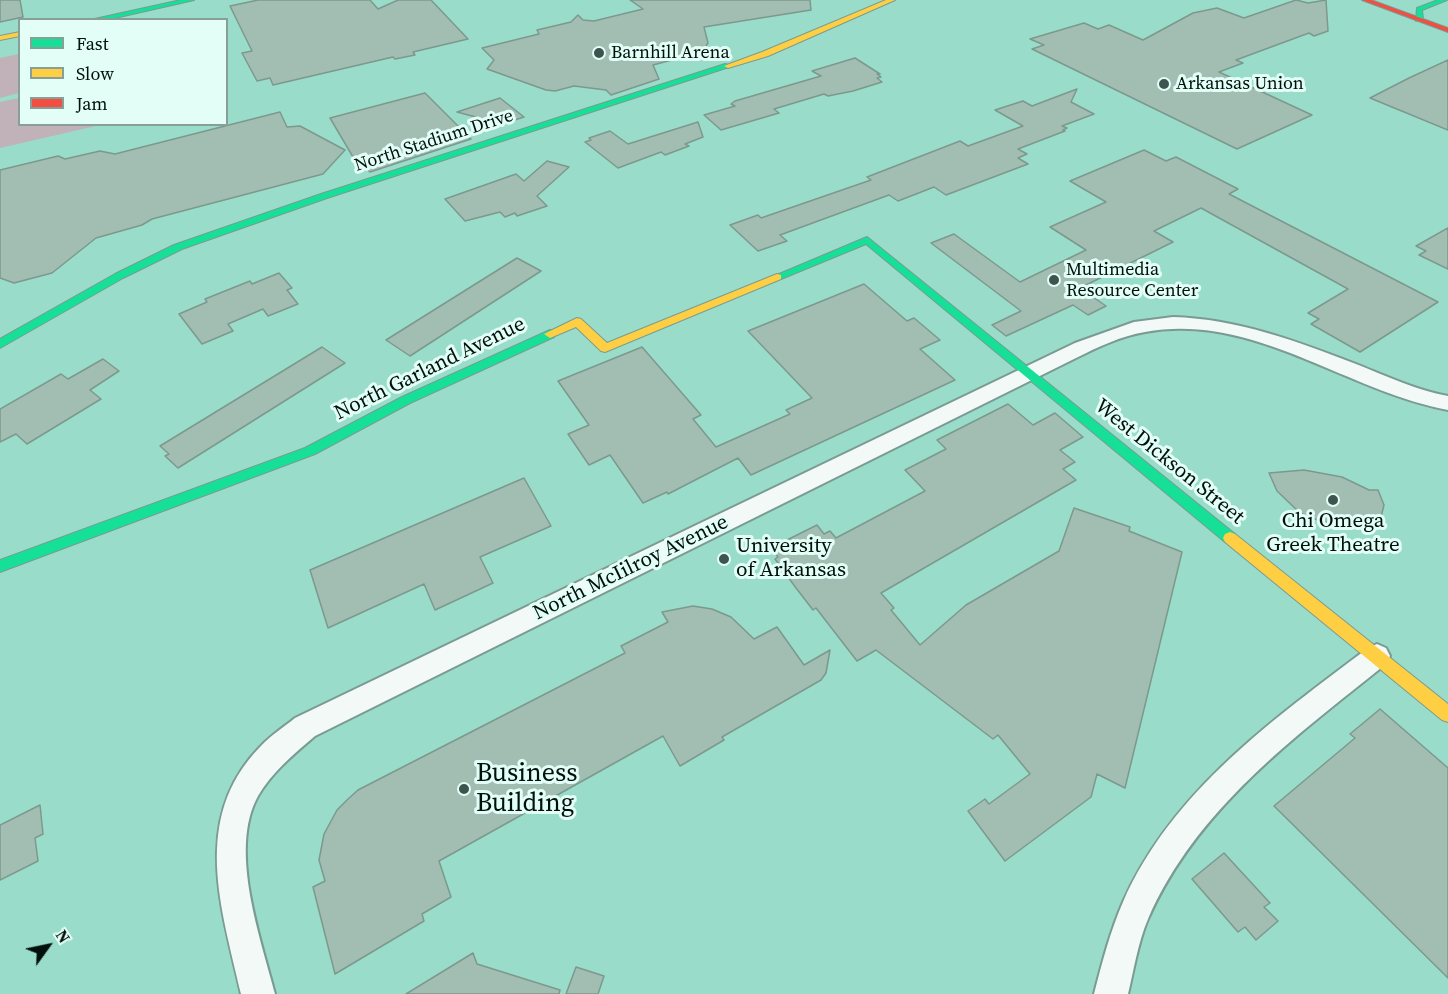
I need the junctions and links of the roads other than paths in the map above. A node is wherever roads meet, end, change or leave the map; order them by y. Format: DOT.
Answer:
graph roads {
  1 [pos="191,0"];
  2 [pos="892,0"];
  3 [pos="1365,0"];
  4 [pos="1444,0"];
  5 [pos="1448,15"];
  6 [pos="103,18"];
  7 [pos="1419,19"];
  8 [pos="1448,30"];
  9 [pos="18,34"];
  10 [pos="0,38"];
  11 [pos="867,240"];
  12 [pos="0,344"];
  13 [pos="1028,373"];
  14 [pos="1448,403"];
  15 [pos="0,566"];
  16 [pos="1377,656"];
  17 [pos="1448,714"];
  18 [pos="258,994"];
  19 [pos="1111,994"];
  1 -- 6 [label="street"];
  2 -- 12 [label="street, North Stadium Drive"];
  3 -- 7 [label="street"];
  4 -- 7 [label="street"];
  5 -- 7 [label="street"];
  7 -- 8 [label="street"];
  9 -- 10 [label="street"];
  11 -- 13 [label="street, West Dickson Street"];
  11 -- 15 [label="street, North Garland Avenue"];
  13 -- 14 [label="street, North McIilroy Avenue"];
  13 -- 16 [label="street, West Dickson Street"];
  13 -- 18 [label="street, North McIilroy Avenue"];
  16 -- 17 [label="street, West Dickson Street"];
  16 -- 19 [label="street"];
}
